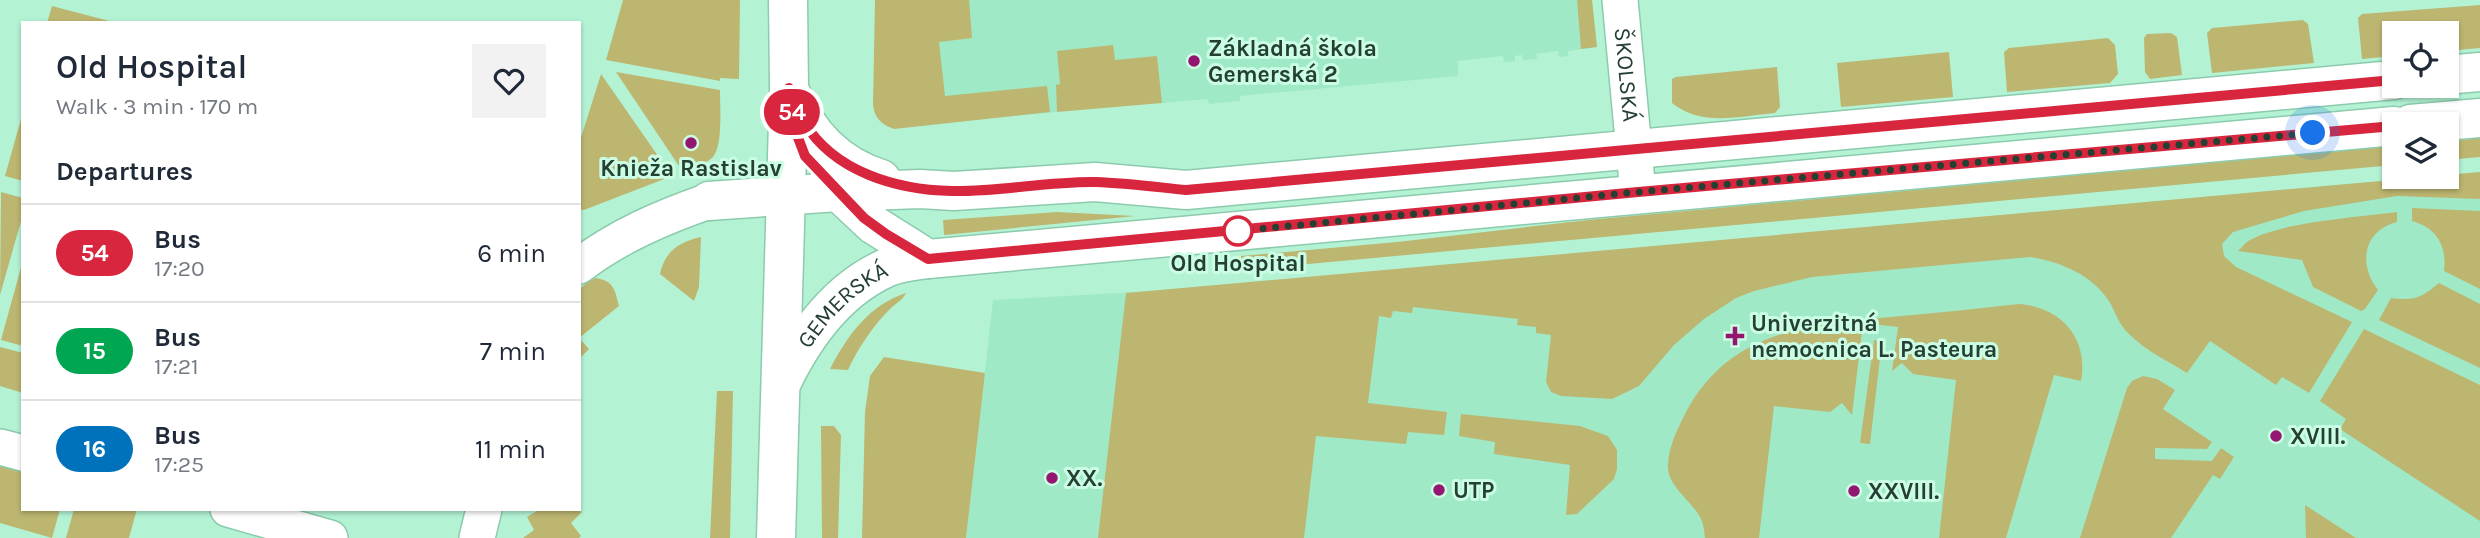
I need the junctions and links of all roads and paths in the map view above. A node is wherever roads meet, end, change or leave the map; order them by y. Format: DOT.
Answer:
graph roads {
  1 [pos="788,0"];
  2 [pos="1620,0"];
  3 [pos="2480,72"];
  4 [pos="2459,74"];
  5 [pos="2382,81"];
  6 [pos="789,88"];
  7 [pos="2480,118"];
  8 [pos="2459,120"];
  9 [pos="2382,127"];
  10 [pos="1635,148"];
  11 [pos="920,189"];
  12 [pos="1638,192"];
  13 [pos="785,195"];
  14 [pos="845,199"];
  15 [pos="709,201"];
  16 [pos="784,247"];
  17 [pos="928,259"];
  18 [pos="581,265"];
  19 [pos="781,384"];
  20 [pos="0,447"];
  21 [pos="21,452"];
  22 [pos="235,511"];
  23 [pos="484,511"];
  24 [pos="330,538"];
  25 [pos="477,538"];
  26 [pos="776,538"];
  1 -- 6 [label="street"];
  2 -- 10 [label="street, ŠKOLSKÁ"];
  3 -- 4 [label="street"];
  5 -- 10 [label="street"];
  6 -- 11 [label="street"];
  6 -- 13 [label="street"];
  6 -- 14 [label="street"];
  6 -- 15 [label="street"];
  7 -- 8 [label="street"];
  9 -- 12 [label="street, GEMERSKÁ"];
  10 -- 11 [label="street"];
  10 -- 12 [label="street, ŠKOLSKÁ"];
  11 -- 14 [label="street"];
  12 -- 17 [label="street, GEMERSKÁ"];
  13 -- 14 [label="street"];
  13 -- 15 [label="street"];
  13 -- 16 [label="street"];
  14 -- 16 [label="street"];
  14 -- 17 [label="street"];
  15 -- 16 [label="street"];
  15 -- 18 [label="street"];
  16 -- 19 [label="street"];
  17 -- 19 [label="street, GEMERSKÁ"];
  19 -- 26 [label="street"];
  20 -- 21 [label="street"];
  22 -- 24 [label="street"];
  23 -- 25 [label="street"];
}
